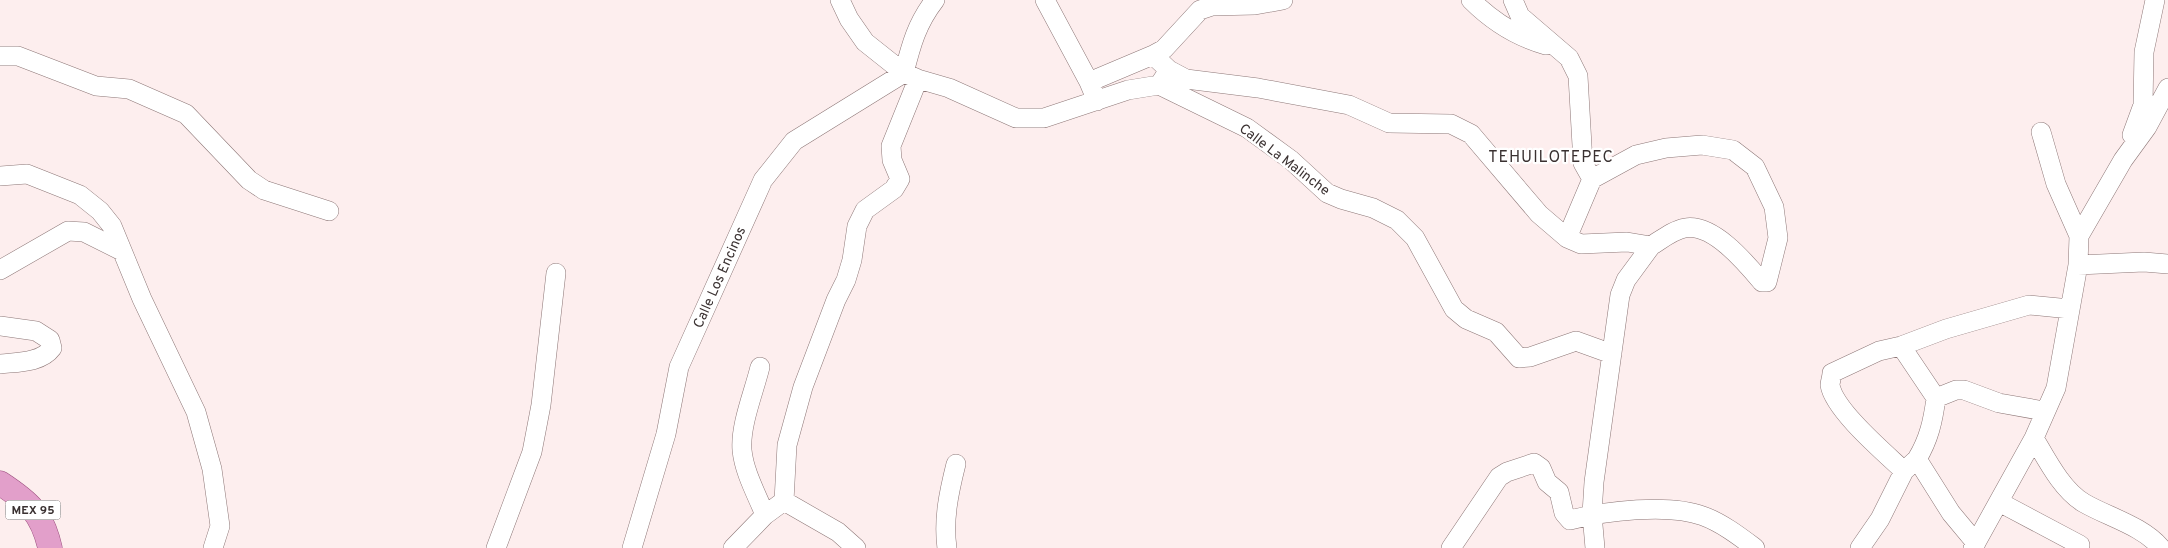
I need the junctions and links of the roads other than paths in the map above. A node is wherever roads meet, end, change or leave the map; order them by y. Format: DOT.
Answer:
graph roads {
  1 [pos="840,0"];
  2 [pos="935,0"];
  3 [pos="1045,0"];
  4 [pos="1283,0"];
  5 [pos="1471,0"];
  6 [pos="1513,0"];
  7 [pos="2155,0"];
  8 [pos="1202,5"];
  9 [pos="1556,48"];
  10 [pos="1153,55"];
  11 [pos="0,56"];
  12 [pos="911,76"];
  13 [pos="1164,78"];
  14 [pos="1089,82"];
  15 [pos="2168,88"];
  16 [pos="1097,101"];
  17 [pos="2041,132"];
  18 [pos="2123,160"];
  19 [pos="0,176"];
  20 [pos="1592,179"];
  21 [pos="329,211"];
  22 [pos="2079,236"];
  23 [pos="1567,238"];
  24 [pos="1651,246"];
  25 [pos="122,251"];
  26 [pos="2168,264"];
  27 [pos="2078,265"];
  28 [pos="0,270"];
  29 [pos="556,273"];
  30 [pos="2070,309"];
  31 [pos="0,326"];
  32 [pos="1900,346"];
  33 [pos="1612,354"];
  34 [pos="0,364"];
  35 [pos="760,368"];
  36 [pos="1936,398"];
  37 [pos="2044,411"];
  38 [pos="2034,438"];
  39 [pos="956,464"];
  40 [pos="1910,465"];
  41 [pos="0,483"];
  42 [pos="784,501"];
  43 [pos="1999,502"];
  44 [pos="1592,514"];
  45 [pos="765,515"];
  46 [pos="2080,545"];
  47 [pos="1974,546"];
  48 [pos="50,548"];
  49 [pos="213,548"];
  50 [pos="496,548"];
  51 [pos="632,548"];
  52 [pos="733,548"];
  53 [pos="856,548"];
  54 [pos="947,548"];
  55 [pos="1451,548"];
  56 [pos="1595,548"];
  57 [pos="1755,548"];
  58 [pos="1860,548"];
  59 [pos="2161,548"];
  1 -- 12 [label="street"];
  2 -- 12 [label="street"];
  3 -- 14 [label="street"];
  4 -- 8 [label="street"];
  5 -- 9 [label="street"];
  6 -- 9 [label="street"];
  7 -- 18 [label="street"];
  8 -- 10 [label="street"];
  9 -- 20 [label="street"];
  10 -- 13 [label="street"];
  10 -- 14 [label="street"];
  11 -- 21 [label="street"];
  12 -- 16 [label="street"];
  12 -- 42 [label="street"];
  12 -- 51 [label="street, Calle Los Encinos"];
  13 -- 16 [label="street"];
  13 -- 23 [label="street"];
  13 -- 33 [label="street, Calle La Malinche"];
  14 -- 16 [label="street"];
  15 -- 18 [label="street"];
  17 -- 22 [label="street"];
  18 -- 22 [label="street"];
  19 -- 25 [label="street"];
  20 -- 23 [label="street"];
  20 -- 24 [label="street"];
  22 -- 27 [label="street"];
  23 -- 24 [label="street"];
  24 -- 33 [label="street"];
  25 -- 28 [label="street"];
  25 -- 49 [label="street"];
  26 -- 27 [label="street"];
  27 -- 30 [label="street"];
  29 -- 50 [label="street"];
  30 -- 32 [label="street"];
  30 -- 37 [label="street"];
  31 -- 34 [label="street"];
  32 -- 36 [label="street"];
  32 -- 40 [label="street"];
  33 -- 44 [label="street"];
  35 -- 45 [label="street"];
  36 -- 37 [label="street"];
  36 -- 40 [label="street"];
  37 -- 38 [label="street"];
  38 -- 43 [label="street"];
  38 -- 59 [label="street"];
  39 -- 54 [label="street"];
  40 -- 47 [label="street"];
  40 -- 58 [label="street"];
  41 -- 48 [label="main road, MEX 95"];
  42 -- 45 [label="street"];
  42 -- 53 [label="street"];
  43 -- 46 [label="street"];
  43 -- 47 [label="street"];
  44 -- 55 [label="street"];
  44 -- 56 [label="street"];
  44 -- 57 [label="street"];
  45 -- 52 [label="street"];
}
